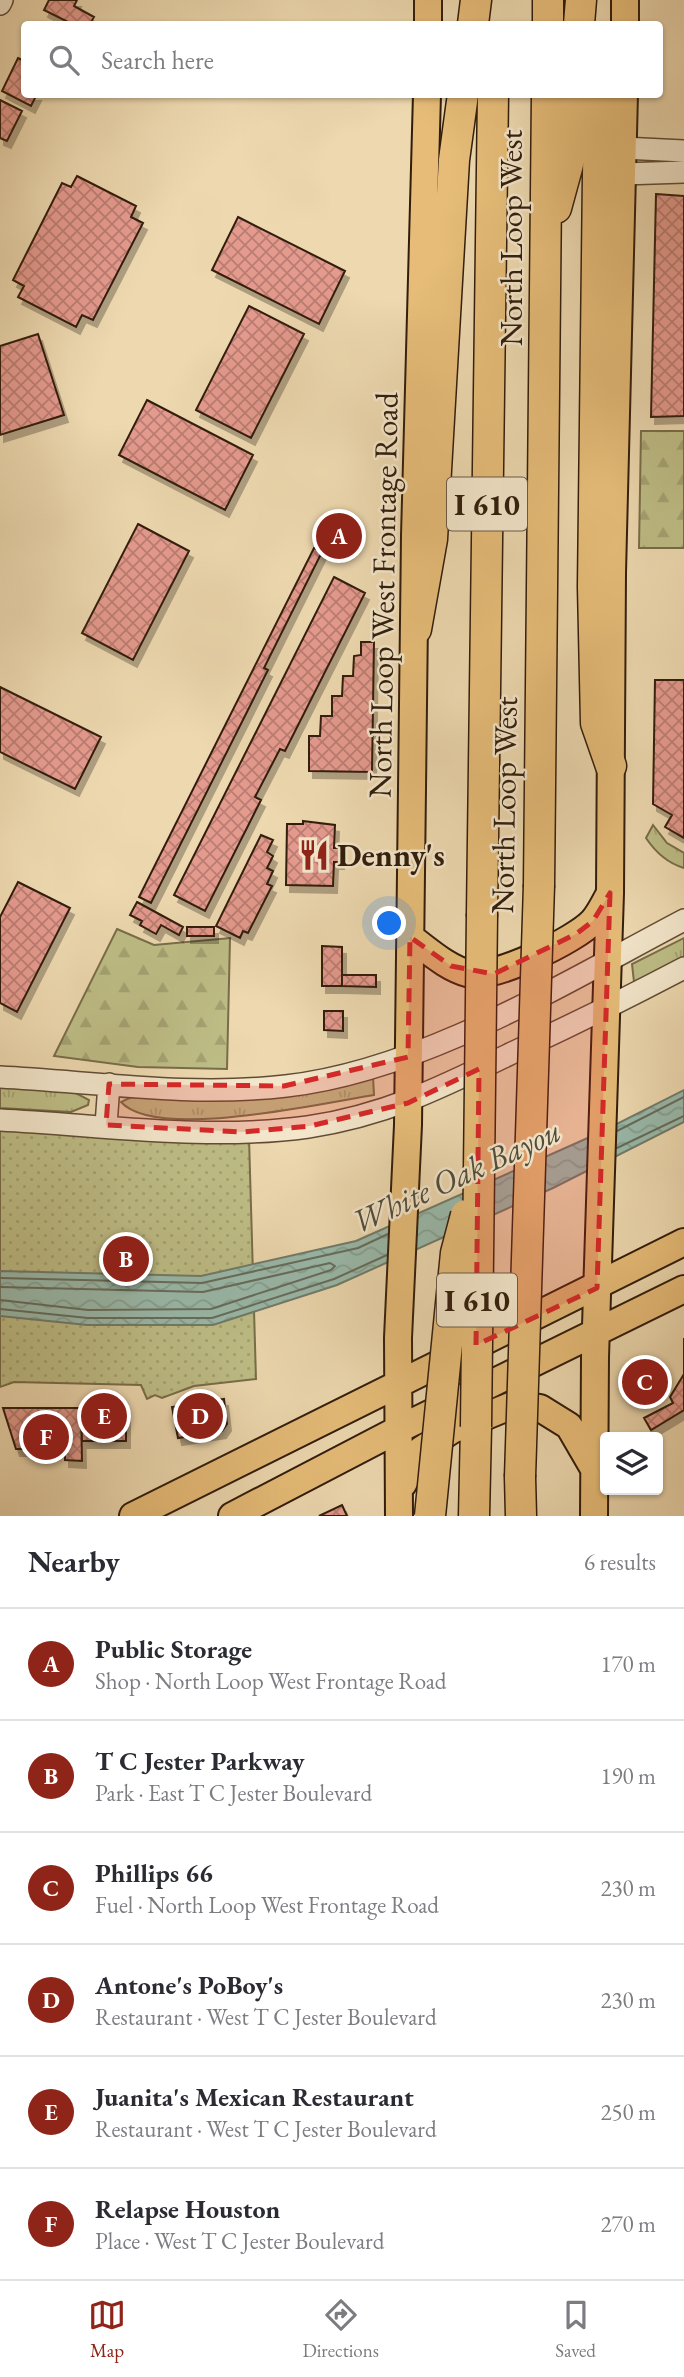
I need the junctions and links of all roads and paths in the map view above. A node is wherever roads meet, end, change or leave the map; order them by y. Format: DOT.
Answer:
graph roads {
  1 [pos="428,0"];
  2 [pos="476,0"];
  3 [pos="494,0"];
  4 [pos="548,0"];
  5 [pos="581,0"];
  6 [pos="598,0"];
  7 [pos="625,0"];
  8 [pos="428,21"];
  9 [pos="473,21"];
  10 [pos="494,21"];
  11 [pos="548,21"];
  12 [pos="579,21"];
  13 [pos="598,21"];
  14 [pos="625,21"];
  15 [pos="427,98"];
  16 [pos="462,98"];
  17 [pos="493,98"];
  18 [pos="547,98"];
  19 [pos="573,98"];
  20 [pos="600,98"];
  21 [pos="624,98"];
  22 [pos="623,148"];
  23 [pos="684,151"];
  24 [pos="684,172"];
  25 [pos="612,176"];
  26 [pos="546,244"];
  27 [pos="416,629"];
  28 [pos="611,766"];
  29 [pos="610,893"];
  30 [pos="684,920"];
  31 [pos="410,937"];
  32 [pos="607,962"];
  33 [pos="684,968"];
  34 [pos="605,1010"];
  35 [pos="408,1057"];
  36 [pos="0,1077"];
  37 [pos="109,1084"];
  38 [pos="408,1114"];
  39 [pos="0,1120"];
  40 [pos="106,1125"];
  41 [pos="477,1174"];
  42 [pos="684,1242"];
  43 [pos="597,1288"];
  44 [pos="684,1289"];
  45 [pos="596,1332"];
  46 [pos="400,1382"];
  47 [pos="401,1428"];
  48 [pos="595,1470"];
  49 [pos="399,1504"];
  50 [pos="173,1508"];
  51 [pos="474,1509"];
  52 [pos="133,1516"];
  53 [pos="232,1516"];
  54 [pos="430,1516"];
  55 [pos="521,1516"];
  56 [pos="594,1516"];
  1 -- 8 [label="main road"];
  2 -- 9 [label="highway"];
  3 -- 10 [label="highway"];
  4 -- 11 [label="highway"];
  5 -- 12 [label="highway"];
  6 -- 13 [label="highway"];
  7 -- 14 [label="main road"];
  15 -- 27 [label="main road, North Loop West Frontage Road"];
  16 -- 27 [label="highway"];
  17 -- 41 [label="highway, North Loop West / I 610, bridge"];
  18 -- 26 [label="highway, North Loop West / I 610"];
  19 -- 26 [label="highway"];
  20 -- 25 [label="highway"];
  21 -- 22 [label="main road"];
  22 -- 23 [label="street"];
  22 -- 25 [label="main road"];
  24 -- 25 [label="street"];
  25 -- 28 [label="highway"];
  26 -- 55 [label="highway, North Loop West / I 610, bridge"];
  27 -- 31 [label="main road, North Loop West Frontage Road"];
  28 -- 29 [label="main road"];
  29 -- 31 [label="main road"];
  29 -- 32 [label="main road"];
  30 -- 32 [label="street"];
  31 -- 35 [label="main road, North Loop West Frontage Road"];
  32 -- 34 [label="main road"];
  32 -- 35 [label="street"];
  33 -- 34 [label="street"];
  34 -- 38 [label="street"];
  34 -- 43 [label="main road"];
  35 -- 37 [label="street"];
  35 -- 38 [label="main road, North Loop West Frontage Road"];
  36 -- 37 [label="street"];
  37 -- 40 [label="street"];
  38 -- 40 [label="street"];
  38 -- 46 [label="main road, North Loop West Frontage Road"];
  39 -- 40 [label="street"];
  41 -- 51 [label="highway, North Loop West / I 610, bridge"];
  41 -- 54 [label="highway, bridge"];
  42 -- 43 [label="main road"];
  43 -- 45 [label="main road"];
  43 -- 46 [label="main road"];
  44 -- 45 [label="main road"];
  45 -- 47 [label="main road"];
  45 -- 48 [label="main road"];
  46 -- 47 [label="main road, North Loop West Frontage Road"];
  46 -- 50 [label="main road"];
  47 -- 49 [label="main road, North Loop West Frontage Road"];
  47 -- 53 [label="main road"];
  48 -- 49 [label="main road"];
  48 -- 56 [label="main road"];
  50 -- 52 [label="main road"];
}
